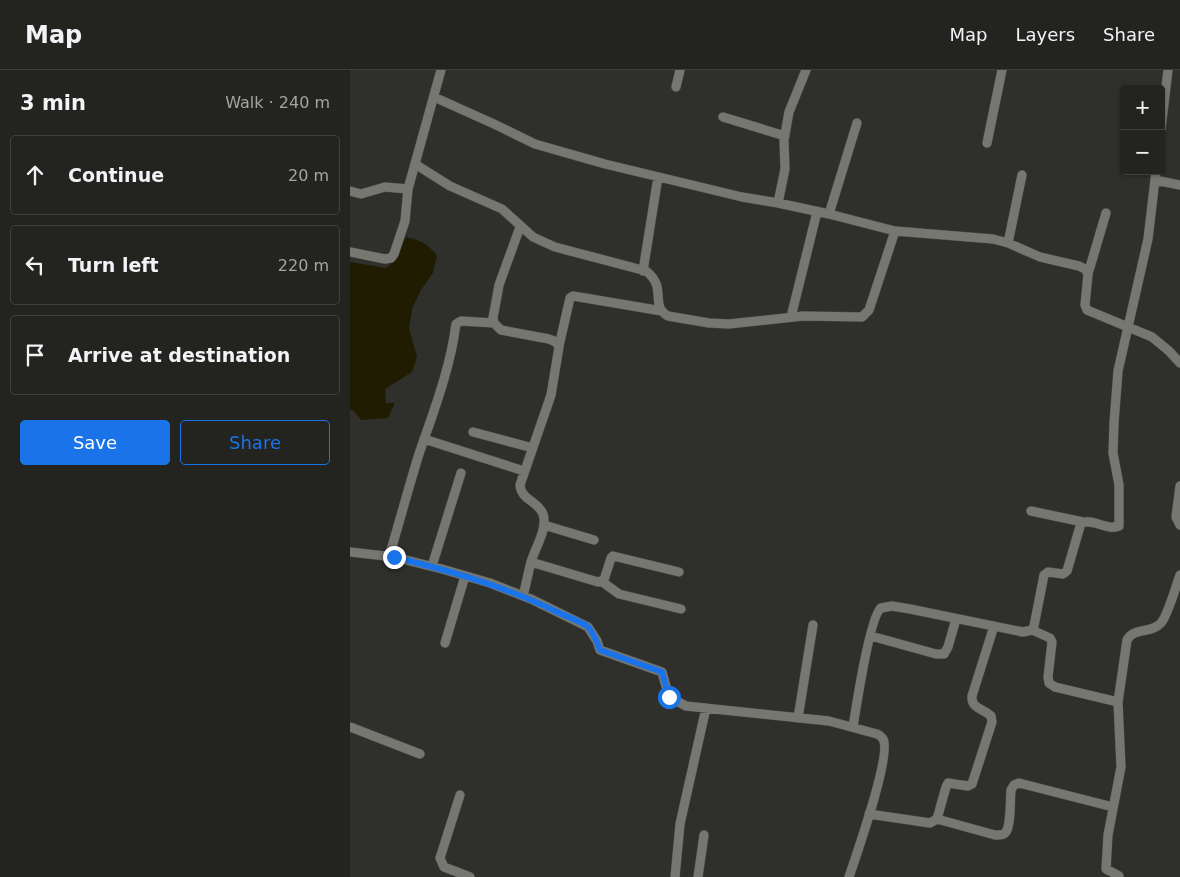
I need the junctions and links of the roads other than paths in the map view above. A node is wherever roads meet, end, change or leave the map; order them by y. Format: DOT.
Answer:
graph roads {
  1 [pos="441,70"];
  2 [pos="680,70"];
  3 [pos="806,70"];
  4 [pos="1002,70"];
  5 [pos="1168,70"];
  6 [pos="676,88"];
  7 [pos="1165,95"];
  8 [pos="434,97"];
  9 [pos="723,117"];
  10 [pos="857,124"];
  11 [pos="785,136"];
  12 [pos="987,143"];
  13 [pos="415,164"];
  14 [pos="1022,175"];
  15 [pos="1156,176"];
  16 [pos="658,177"];
  17 [pos="1180,185"];
  18 [pos="408,189"];
  19 [pos="350,191"];
  20 [pos="778,202"];
  21 [pos="817,212"];
  22 [pos="1106,213"];
  23 [pos="829,214"];
  24 [pos="520,227"];
  25 [pos="895,232"];
  26 [pos="1008,243"];
  27 [pos="350,252"];
  28 [pos="643,270"];
  29 [pos="1088,274"];
  30 [pos="662,311"];
  31 [pos="790,317"];
  32 [pos="494,323"];
  33 [pos="1128,326"];
  34 [pos="558,346"];
  35 [pos="1180,363"];
  36 [pos="473,432"];
  37 [pos="424,439"];
  38 [pos="533,448"];
  39 [pos="524,471"];
  40 [pos="461,473"];
  41 [pos="1180,486"];
  42 [pos="1031,511"];
  43 [pos="1083,522"];
  44 [pos="544,524"];
  45 [pos="1180,525"];
  46 [pos="594,540"];
  47 [pos="350,552"];
  48 [pos="389,556"];
  49 [pos="531,562"];
  50 [pos="432,566"];
  51 [pos="679,572"];
  52 [pos="1180,575"];
  53 [pos="465,576"];
  54 [pos="601,581"];
  55 [pos="523,596"];
  56 [pos="681,609"];
  57 [pos="956,619"];
  58 [pos="813,625"];
  59 [pos="994,626"];
  60 [pos="1032,630"];
  61 [pos="871,636"];
  62 [pos="445,643"];
  63 [pos="1118,702"];
  64 [pos="706,708"];
  65 [pos="798,718"];
  66 [pos="350,727"];
  67 [pos="853,727"];
  68 [pos="420,754"];
  69 [pos="460,795"];
  70 [pos="1113,807"];
  71 [pos="869,814"];
  72 [pos="937,819"];
  73 [pos="704,835"];
  74 [pos="451,874"];
  75 [pos="470,877"];
  76 [pos="675,877"];
  77 [pos="698,877"];
  78 [pos="849,877"];
  79 [pos="1120,877"];
  1 -- 8 [label="street"];
  2 -- 6 [label="street"];
  3 -- 11 [label="street"];
  4 -- 12 [label="street"];
  5 -- 7 [label="street"];
  8 -- 13 [label="street"];
  8 -- 16 [label="street"];
  9 -- 11 [label="street"];
  10 -- 23 [label="street"];
  11 -- 20 [label="street"];
  13 -- 18 [label="street"];
  13 -- 24 [label="street"];
  14 -- 26 [label="street"];
  15 -- 17 [label="street"];
  15 -- 33 [label="street"];
  16 -- 20 [label="street"];
  16 -- 28 [label="street"];
  18 -- 19 [label="street"];
  18 -- 27 [label="street"];
  20 -- 21 [label="street"];
  21 -- 23 [label="street"];
  21 -- 31 [label="street"];
  22 -- 29 [label="street"];
  23 -- 25 [label="street"];
  24 -- 28 [label="street"];
  24 -- 32 [label="street"];
  25 -- 26 [label="street"];
  25 -- 31 [label="street"];
  26 -- 29 [label="street"];
  28 -- 30 [label="street"];
  29 -- 33 [label="street"];
  30 -- 31 [label="street"];
  30 -- 34 [label="street"];
  32 -- 34 [label="street"];
  32 -- 37 [label="street"];
  33 -- 35 [label="street"];
  33 -- 43 [label="street"];
  34 -- 38 [label="street"];
  36 -- 38 [label="street"];
  37 -- 39 [label="street"];
  37 -- 48 [label="street"];
  38 -- 39 [label="street"];
  39 -- 44 [label="street"];
  40 -- 50 [label="street"];
  41 -- 45 [label="street"];
  42 -- 43 [label="street"];
  43 -- 60 [label="street"];
  44 -- 46 [label="street"];
  44 -- 49 [label="street"];
  47 -- 48 [label="street"];
  48 -- 50 [label="street"];
  49 -- 54 [label="street"];
  49 -- 55 [label="street"];
  50 -- 53 [label="street"];
  51 -- 54 [label="street"];
  52 -- 63 [label="street"];
  53 -- 55 [label="street"];
  53 -- 62 [label="street"];
  54 -- 56 [label="street"];
  55 -- 64 [label="street"];
  57 -- 59 [label="street"];
  57 -- 61 [label="street"];
  57 -- 61 [label="street"];
  58 -- 65 [label="street"];
  59 -- 60 [label="street"];
  59 -- 72 [label="street"];
  60 -- 63 [label="street"];
  61 -- 67 [label="street"];
  63 -- 70 [label="street"];
  64 -- 65 [label="street"];
  64 -- 76 [label="street"];
  65 -- 67 [label="street"];
  66 -- 68 [label="street"];
  67 -- 71 [label="street"];
  69 -- 74 [label="street"];
  70 -- 72 [label="street"];
  70 -- 79 [label="street"];
  71 -- 72 [label="street"];
  71 -- 78 [label="street"];
  73 -- 77 [label="street"];
  74 -- 75 [label="street"];
}
